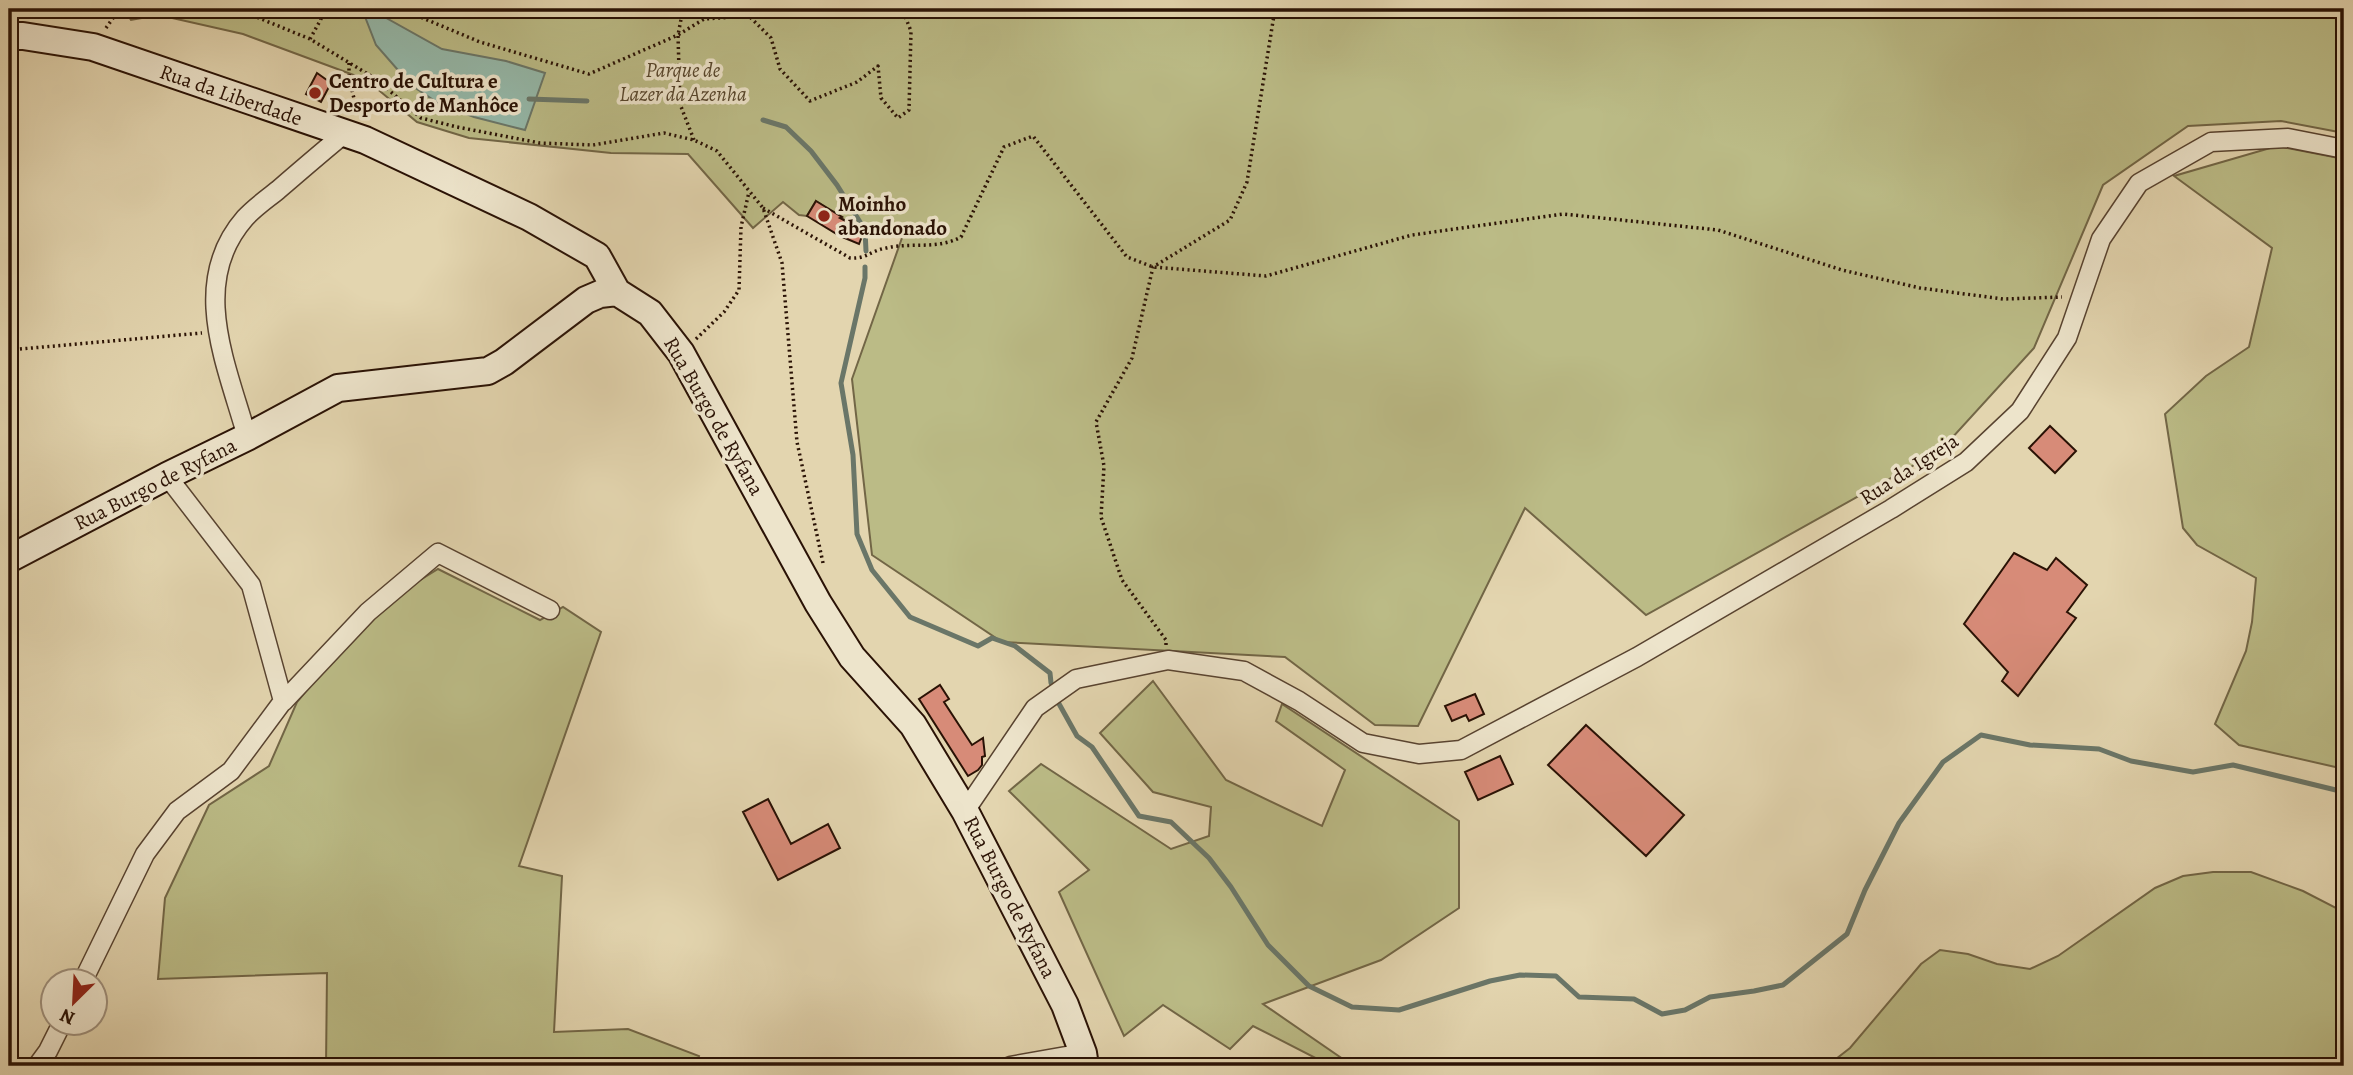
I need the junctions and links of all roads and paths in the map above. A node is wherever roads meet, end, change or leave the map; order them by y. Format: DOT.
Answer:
graph roads {
  1 [pos="137,9"];
  2 [pos="237,9"];
  3 [pos="315,9"];
  4 [pos="401,9"];
  5 [pos="683,9"];
  6 [pos="902,9"];
  7 [pos="1260,9"];
  8 [pos="1275,9"];
  9 [pos="1273,18"];
  10 [pos="678,35"];
  11 [pos="9,36"];
  12 [pos="310,39"];
  13 [pos="93,47"];
  14 [pos="349,63"];
  15 [pos="352,130"];
  16 [pos="694,140"];
  17 [pos="2344,149"];
  18 [pos="749,192"];
  19 [pos="763,208"];
  20 [pos="1153,267"];
  21 [pos="617,292"];
  22 [pos="2081,296"];
  23 [pos="218,332"];
  24 [pos="9,350"];
  25 [pos="681,353"];
  26 [pos="247,437"];
  27 [pos="167,476"];
  28 [pos="9,559"];
  29 [pos="823,563"];
  30 [pos="550,610"];
  31 [pos="1166,660"];
  32 [pos="283,702"];
  33 [pos="965,811"];
  34 [pos="90,967"];
  35 [pos="56,1036"];
  36 [pos="1084,1060"];
  37 [pos="37,1066"];
  38 [pos="1010,1066"];
  1 -- 13 [label="path"];
  2 -- 12 [label="path"];
  3 -- 12 [label="path"];
  4 -- 10 [label="path"];
  5 -- 10 [label="path"];
  6 -- 10 [label="path"];
  7 -- 9 [label="path"];
  8 -- 9 [label="path"];
  9 -- 20 [label="path"];
  10 -- 16 [label="path"];
  11 -- 13 [label="main road, Rua da Liberdade"];
  12 -- 14 [label="path"];
  13 -- 15 [label="main road, Rua da Liberdade"];
  14 -- 15 [label="path"];
  14 -- 16 [label="path"];
  15 -- 21 [label="main road, Rua da Liberdade"];
  15 -- 23 [label="street"];
  16 -- 18 [label="path"];
  17 -- 22 [label="street, Rua da Igreja"];
  18 -- 19 [label="path"];
  18 -- 25 [label="path"];
  19 -- 20 [label="path"];
  19 -- 29 [label="path"];
  20 -- 22 [label="path"];
  20 -- 31 [label="path"];
  21 -- 25 [label="main road, Rua Burgo de Ryfana"];
  21 -- 26 [label="main road, Rua Burgo de Ryfana"];
  22 -- 31 [label="street, Rua da Igreja"];
  23 -- 24 [label="path"];
  23 -- 26 [label="street"];
  25 -- 33 [label="main road, Rua Burgo de Ryfana"];
  26 -- 27 [label="main road, Rua Burgo de Ryfana"];
  27 -- 28 [label="main road, Rua Burgo de Ryfana"];
  27 -- 32 [label="street"];
  30 -- 32 [label="street"];
  31 -- 33 [label="street, Rua da Igreja"];
  32 -- 34 [label="street"];
  33 -- 36 [label="main road, Rua Burgo de Ryfana"];
  35 -- 37 [label="street"];
  36 -- 38 [label="street"];
}
